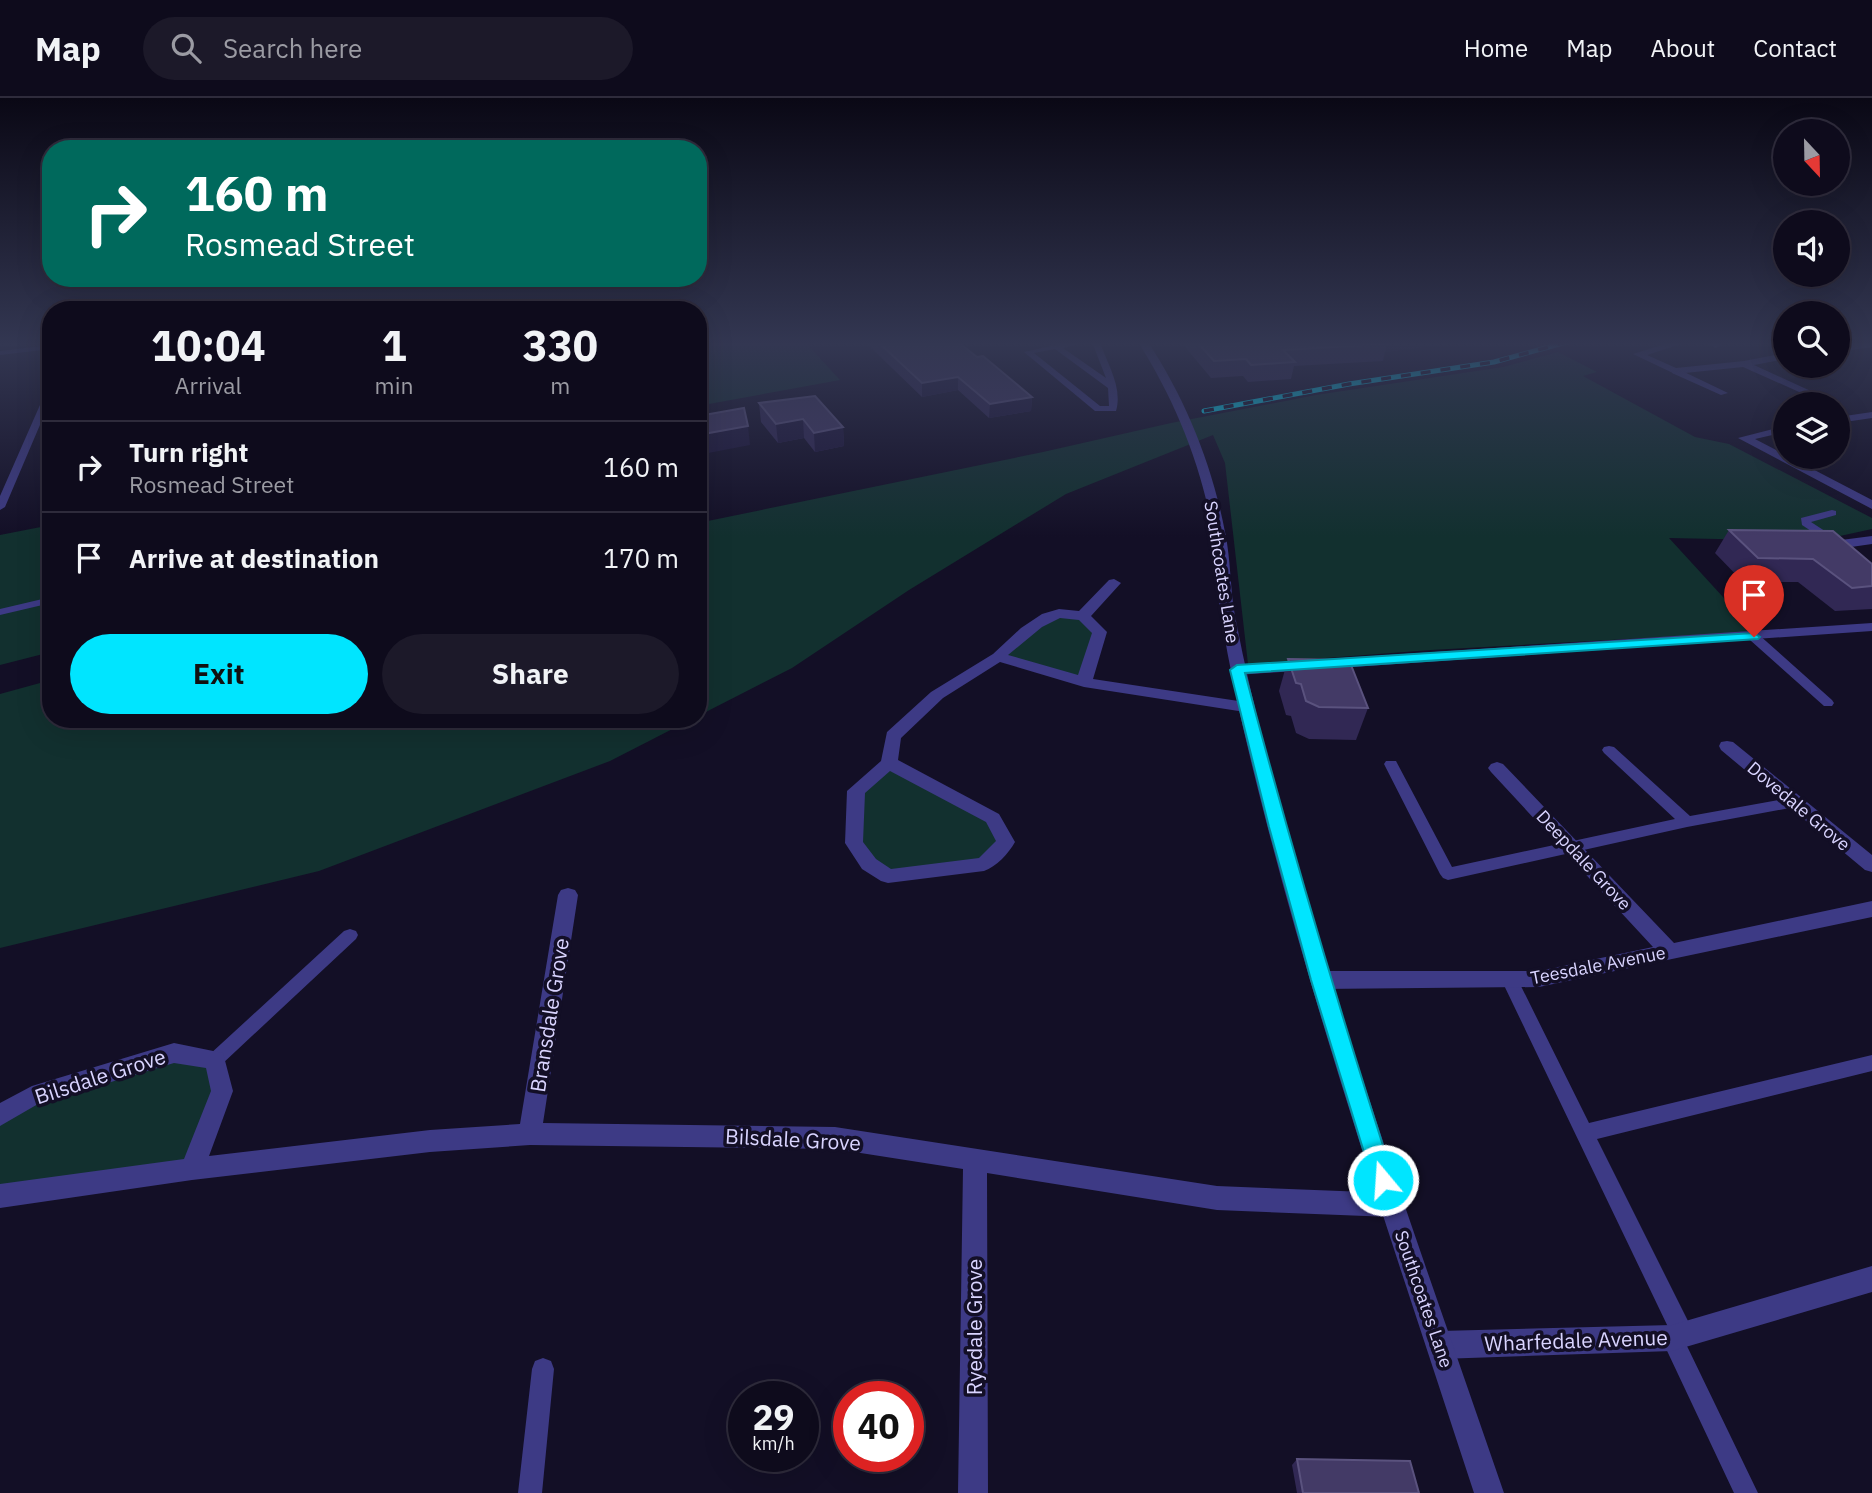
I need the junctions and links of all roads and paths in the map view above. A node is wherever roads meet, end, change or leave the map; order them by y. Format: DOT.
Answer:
graph roads {
  1 [pos="1096,407"];
  2 [pos="1113,407"];
  3 [pos="1179,407"];
  4 [pos="42,410"];
  5 [pos="1850,410"];
  6 [pos="1867,415"];
  7 [pos="1773,432"];
  8 [pos="1773,453"];
  9 [pos="1803,469"];
  10 [pos="1872,505"];
  11 [pos="0,507"];
  12 [pos="1832,513"];
  13 [pos="1872,540"];
  14 [pos="1841,544"];
  15 [pos="1872,573"];
  16 [pos="1114,583"];
  17 [pos="42,602"];
  18 [pos="0,612"];
  19 [pos="1082,617"];
  20 [pos="1872,627"];
  21 [pos="1754,637"];
  22 [pos="998,657"];
  23 [pos="1237,670"];
  24 [pos="1084,682"];
  25 [pos="1828,703"];
  26 [pos="1245,707"];
  27 [pos="1727,746"];
  28 [pos="1609,750"];
  29 [pos="889,763"];
  30 [pos="1391,764"];
  31 [pos="1497,768"];
  32 [pos="1795,802"];
  33 [pos="1687,822"];
  34 [pos="1572,847"];
  35 [pos="1872,865"];
  36 [pos="568,895"];
  37 [pos="1872,909"];
  38 [pos="350,935"];
  39 [pos="1670,952"];
  40 [pos="1509,979"];
  41 [pos="1320,980"];
  42 [pos="215,1060"];
  43 [pos="1872,1063"];
  44 [pos="0,1115"];
  45 [pos="1584,1133"];
  46 [pos="530,1134"];
  47 [pos="975,1160"];
  48 [pos="192,1169"];
  49 [pos="0,1196"];
  50 [pos="1391,1205"];
  51 [pos="1872,1279"];
  52 [pos="1678,1337"];
  53 [pos="1440,1345"];
  54 [pos="544,1369"];
  55 [pos="530,1493"];
  56 [pos="973,1493"];
  57 [pos="1489,1493"];
  58 [pos="1746,1493"];
  1 -- 2 [label="lane"];
  3 -- 23 [label="street, Southcoates Lane"];
  4 -- 11 [label="lane"];
  5 -- 6 [label="street"];
  7 -- 8 [label="street"];
  9 -- 10 [label="street"];
  12 -- 14 [label="lane"];
  13 -- 14 [label="street"];
  14 -- 15 [label="street"];
  16 -- 19 [label="street"];
  17 -- 18 [label="lane"];
  19 -- 22 [label="street"];
  19 -- 24 [label="street"];
  20 -- 21 [label="street"];
  21 -- 23 [label="street"];
  21 -- 25 [label="lane"];
  22 -- 24 [label="street"];
  22 -- 29 [label="street"];
  23 -- 26 [label="street, Southcoates Lane"];
  24 -- 26 [label="street"];
  26 -- 41 [label="street, Southcoates Lane"];
  27 -- 32 [label="street, Dovedale Grove"];
  28 -- 33 [label="lane"];
  29 -- 29 [label="street"];
  30 -- 34 [label="lane"];
  31 -- 34 [label="street, Deepdale Grove"];
  32 -- 33 [label="lane"];
  32 -- 35 [label="street, Dovedale Grove"];
  33 -- 34 [label="lane"];
  34 -- 39 [label="street, Deepdale Grove"];
  36 -- 46 [label="street, Bransdale Grove"];
  37 -- 39 [label="street, Teesdale Avenue"];
  38 -- 42 [label="lane"];
  39 -- 40 [label="street, Teesdale Avenue"];
  40 -- 41 [label="street, Teesdale Avenue"];
  40 -- 45 [label="lane"];
  41 -- 50 [label="street, Southcoates Lane"];
  42 -- 44 [label="street, Bilsdale Grove"];
  42 -- 48 [label="street"];
  43 -- 45 [label="lane"];
  45 -- 52 [label="lane"];
  46 -- 47 [label="street, Bilsdale Grove"];
  46 -- 48 [label="street, Bilsdale Grove"];
  47 -- 50 [label="street, Bilsdale Grove"];
  47 -- 56 [label="street, Ryedale Grove"];
  48 -- 49 [label="street, Bilsdale Grove"];
  50 -- 53 [label="street, Southcoates Lane"];
  51 -- 52 [label="street, Wharfedale Avenue"];
  52 -- 53 [label="street, Wharfedale Avenue"];
  52 -- 58 [label="lane"];
  53 -- 57 [label="street, Southcoates Lane"];
  54 -- 55 [label="lane"];
}
